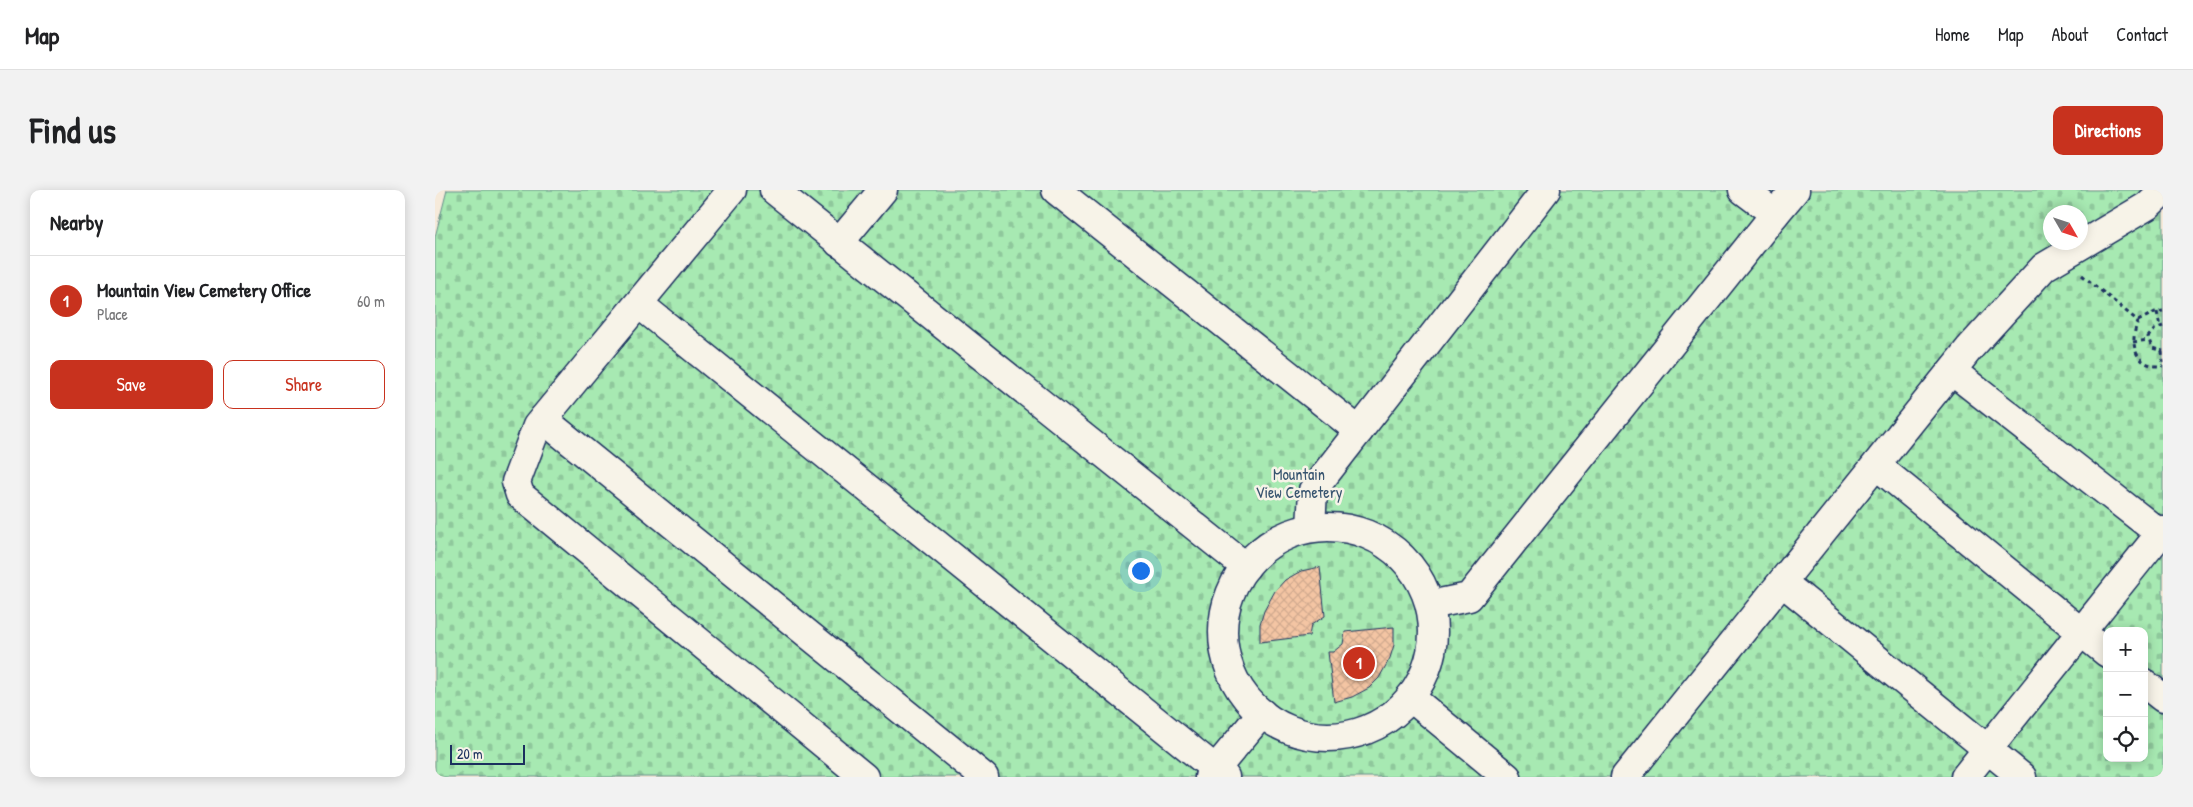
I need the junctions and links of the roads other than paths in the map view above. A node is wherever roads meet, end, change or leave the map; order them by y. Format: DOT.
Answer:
graph roads {
  1 [pos="732,190"];
  2 [pos="773,190"];
  3 [pos="883,190"];
  4 [pos="1056,190"];
  5 [pos="1546,190"];
  6 [pos="1743,190"];
  7 [pos="1795,190"];
  8 [pos="2158,202"];
  9 [pos="1775,214"];
  10 [pos="839,242"];
  11 [pos="639,304"];
  12 [pos="1952,371"];
  13 [pos="543,420"];
  14 [pos="1359,431"];
  15 [pos="1876,465"];
  16 [pos="1311,528"];
  17 [pos="2162,533"];
  18 [pos="1246,567"];
  19 [pos="1782,582"];
  20 [pos="1430,605"];
  21 [pos="2081,632"];
  22 [pos="2103,649"];
  23 [pos="2148,686"];
  24 [pos="1410,697"];
  25 [pos="2163,698"];
  26 [pos="1262,713"];
  27 [pos="1988,749"];
  28 [pos="1217,774"];
  29 [pos="864,777"];
  30 [pos="984,777"];
  31 [pos="1507,777"];
  32 [pos="1625,777"];
  33 [pos="1965,777"];
  34 [pos="2022,777"];
  1 -- 11 [label="lane"];
  2 -- 10 [label="lane"];
  3 -- 10 [label="lane"];
  4 -- 14 [label="lane"];
  5 -- 14 [label="lane"];
  6 -- 9 [label="lane"];
  7 -- 9 [label="lane"];
  8 -- 12 [label="lane"];
  9 -- 20 [label="lane"];
  10 -- 18 [label="lane"];
  11 -- 13 [label="lane"];
  11 -- 28 [label="lane"];
  12 -- 15 [label="lane"];
  12 -- 17 [label="lane"];
  13 -- 29 [label="lane"];
  13 -- 30 [label="lane"];
  14 -- 16 [label="lane"];
  15 -- 19 [label="lane"];
  15 -- 21 [label="lane"];
  16 -- 18 [label="lane"];
  16 -- 20 [label="lane"];
  17 -- 21 [label="lane"];
  18 -- 26 [label="lane"];
  19 -- 27 [label="lane"];
  19 -- 32 [label="lane"];
  20 -- 24 [label="lane"];
  21 -- 22 [label="lane"];
  21 -- 27 [label="lane"];
  23 -- 25 [label="lane"];
  24 -- 26 [label="lane"];
  24 -- 31 [label="lane"];
  26 -- 28 [label="lane"];
  27 -- 33 [label="lane"];
  27 -- 34 [label="lane"];
}
